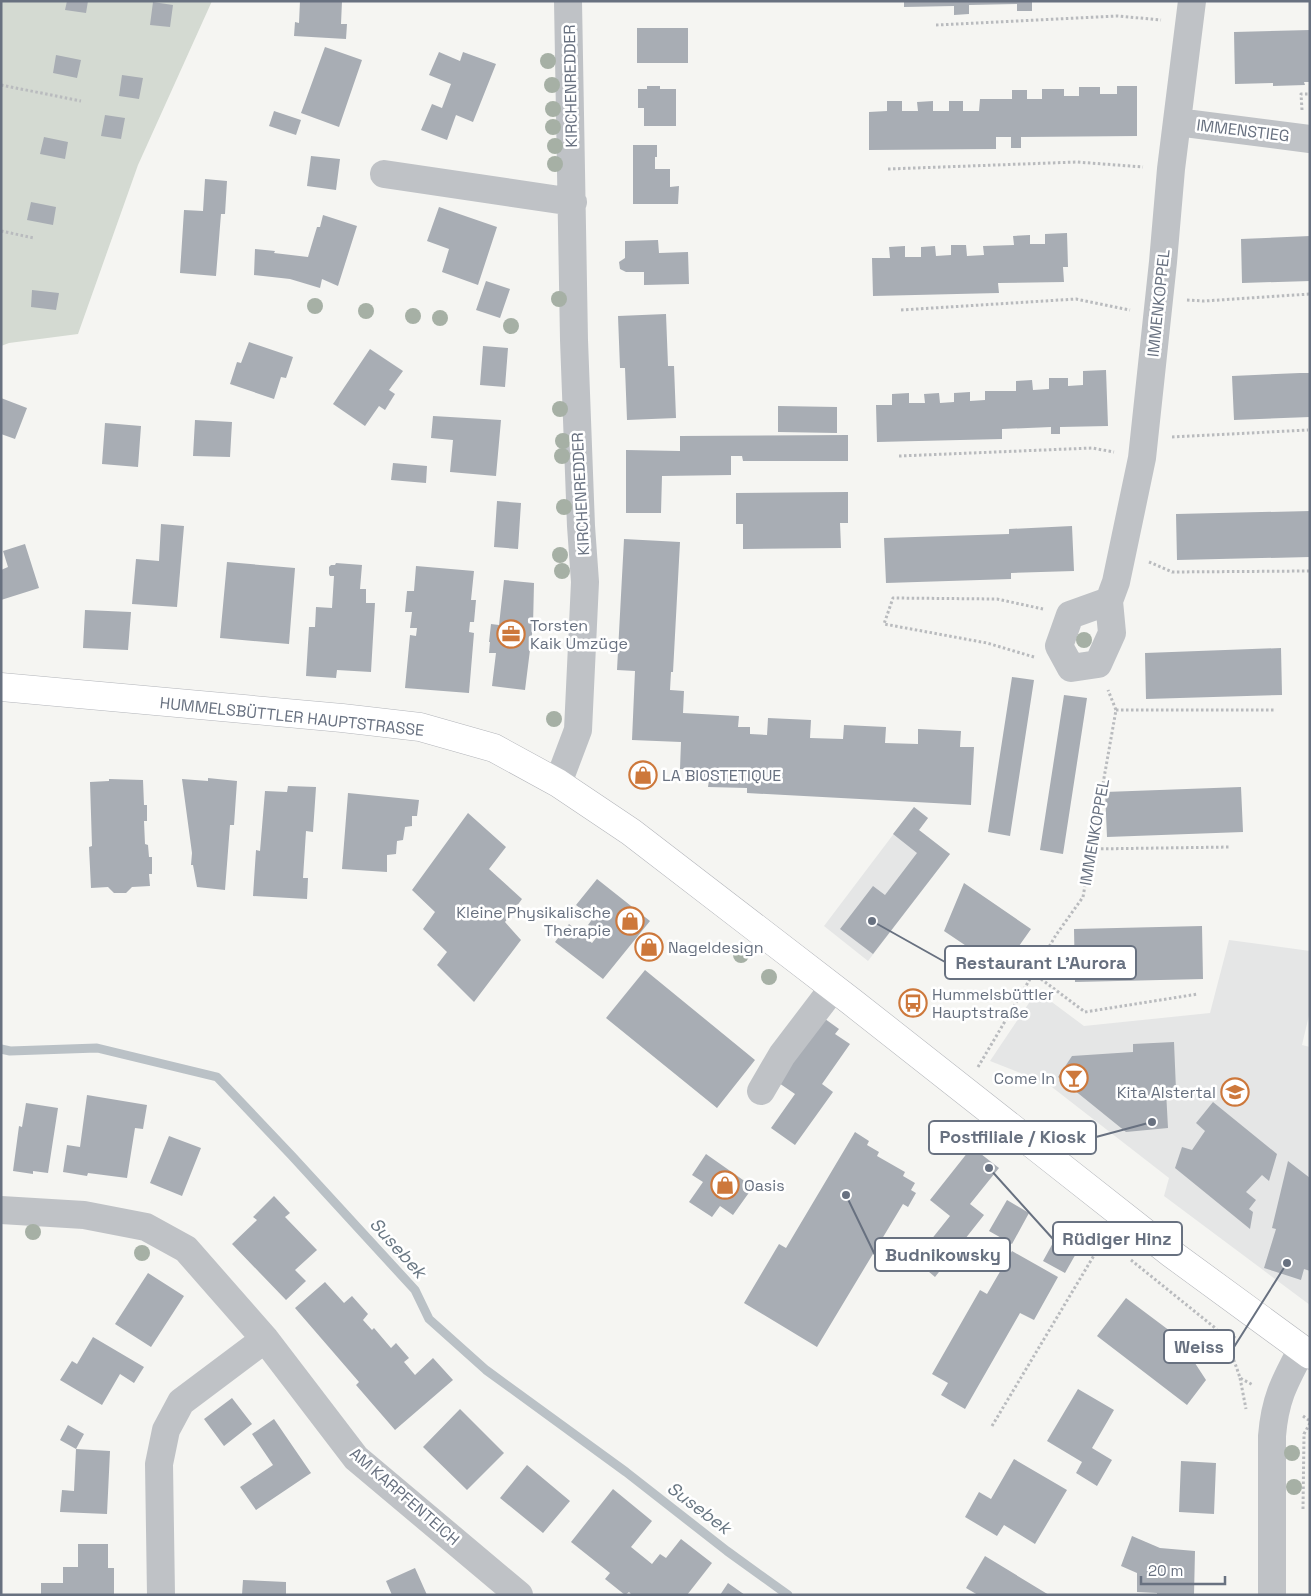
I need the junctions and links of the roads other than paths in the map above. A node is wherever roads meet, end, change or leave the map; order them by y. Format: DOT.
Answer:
graph roads {
  1 [pos="568,1"];
  2 [pos="1191,12"];
  3 [pos="1177,122"];
  4 [pos="1310,139"];
  5 [pos="384,174"];
  6 [pos="573,202"];
  7 [pos="1109,601"];
  8 [pos="1,687"];
  9 [pos="558,783"];
  10 [pos="832,988"];
  11 [pos="761,1090"];
  12 [pos="1,1210"];
  13 [pos="265,1339"];
  14 [pos="1306,1352"];
  15 [pos="161,1595"];
  16 [pos="519,1595"];
  17 [pos="1272,1595"];
  1 -- 6 [label="street, KIRCHENREDDER"];
  2 -- 3 [label="street, IMMENKOPPEL"];
  3 -- 4 [label="street, IMMENSTIEG"];
  3 -- 7 [label="street, IMMENKOPPEL"];
  5 -- 6 [label="street"];
  6 -- 9 [label="street, KIRCHENREDDER"];
  7 -- 7 [label="street, IMMENKOPPEL"];
  8 -- 9 [label="main road, HUMMELSBÜTTLER HAUPTSTRASSE"];
  9 -- 10 [label="main road, HUMMELSBÜTTLER HAUPTSTRASSE"];
  10 -- 11 [label="street"];
  10 -- 14 [label="main road, HUMMELSBÜTTLER HAUPTSTRASSE"];
  12 -- 13 [label="street, AM KARPFENTEICH"];
  13 -- 15 [label="street"];
  13 -- 16 [label="street, AM KARPFENTEICH"];
  14 -- 17 [label="street"];
}
